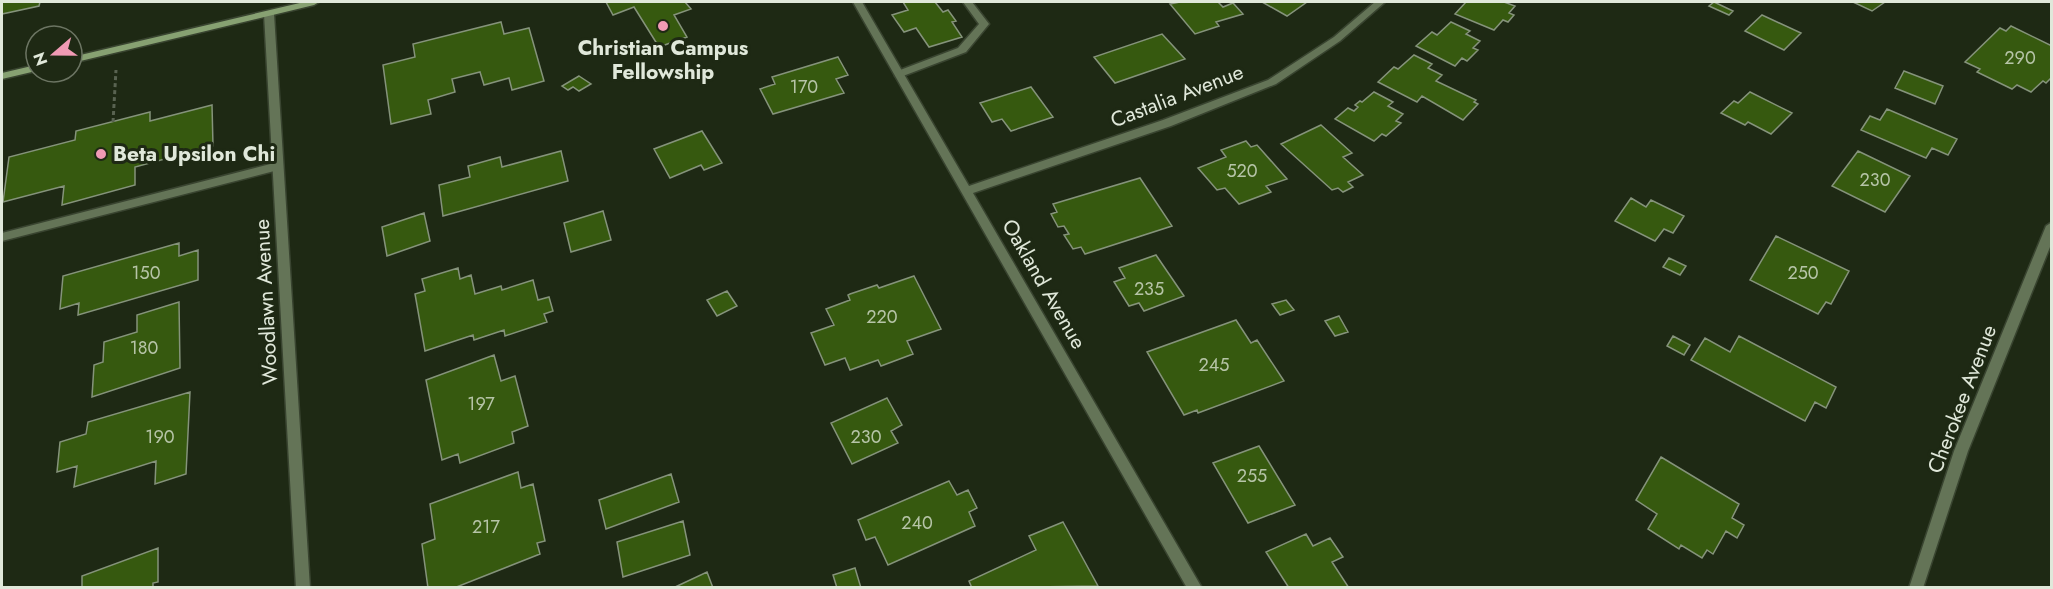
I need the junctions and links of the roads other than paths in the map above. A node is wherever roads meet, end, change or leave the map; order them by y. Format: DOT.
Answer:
graph roads {
  1 [pos="314,2"];
  2 [pos="857,2"];
  3 [pos="967,2"];
  4 [pos="1380,2"];
  5 [pos="292,5"];
  6 [pos="269,14"];
  7 [pos="84,57"];
  8 [pos="24,71"];
  9 [pos="899,74"];
  10 [pos="2,76"];
  11 [pos="278,166"];
  12 [pos="968,191"];
  13 [pos="2052,226"];
  14 [pos="2,237"];
  15 [pos="303,588"];
  16 [pos="1195,588"];
  17 [pos="1916,588"];
  1 -- 5 [label="main road"];
  2 -- 9 [label="street, Oakland Avenue"];
  3 -- 9 [label="street"];
  4 -- 12 [label="street, Castalia Avenue"];
  5 -- 6 [label="main road"];
  6 -- 7 [label="main road"];
  6 -- 11 [label="street, Woodlawn Avenue"];
  8 -- 10 [label="main road"];
  9 -- 12 [label="street, Oakland Avenue"];
  11 -- 14 [label="street"];
  11 -- 15 [label="street, Woodlawn Avenue"];
  12 -- 16 [label="street, Oakland Avenue"];
  13 -- 17 [label="street, Cherokee Avenue"];
}
